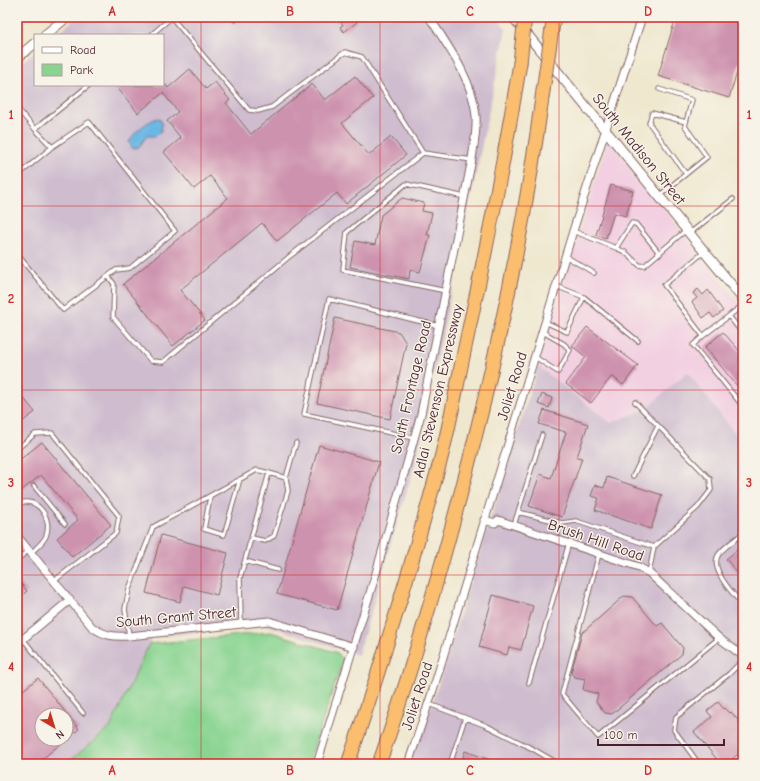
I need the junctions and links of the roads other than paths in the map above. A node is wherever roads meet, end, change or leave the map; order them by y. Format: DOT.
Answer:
graph roads {
  1 [pos="67,17"];
  2 [pos="172,17"];
  3 [pos="233,17"];
  4 [pos="238,17"];
  5 [pos="429,17"];
  6 [pos="513,17"];
  7 [pos="525,17"];
  8 [pos="642,17"];
  9 [pos="553,23"];
  10 [pos="46,34"];
  11 [pos="152,34"];
  12 [pos="34,44"];
  13 [pos="17,58"];
  14 [pos="88,86"];
  15 [pos="660,89"];
  16 [pos="17,108"];
  17 [pos="686,122"];
  18 [pos="35,129"];
  19 [pos="606,132"];
  20 [pos="52,147"];
  21 [pos="423,153"];
  22 [pos="472,160"];
  23 [pos="686,174"];
  24 [pos="17,176"];
  25 [pos="660,196"];
  26 [pos="464,197"];
  27 [pos="733,199"];
  28 [pos="572,231"];
  29 [pos="689,231"];
  30 [pos="616,248"];
  31 [pos="705,251"];
  32 [pos="17,254"];
  33 [pos="660,254"];
  34 [pos="565,256"];
  35 [pos="594,273"];
  36 [pos="108,276"];
  37 [pos="556,286"];
  38 [pos="446,291"];
  39 [pos="742,295"];
  40 [pos="584,297"];
  41 [pos="743,305"];
  42 [pos="729,316"];
  43 [pos="545,322"];
  44 [pos="438,326"];
  45 [pos="543,332"];
  46 [pos="743,334"];
  47 [pos="703,336"];
  48 [pos="638,341"];
  49 [pos="535,357"];
  50 [pos="635,402"];
  51 [pos="743,403"];
  52 [pos="658,426"];
  53 [pos="542,435"];
  54 [pos="414,438"];
  55 [pos="296,443"];
  56 [pos="17,449"];
  57 [pos="269,473"];
  58 [pos="633,476"];
  59 [pos="286,478"];
  60 [pos="240,479"];
  61 [pos="34,486"];
  62 [pos="210,497"];
  63 [pos="17,504"];
  64 [pos="49,505"];
  65 [pos="42,510"];
  66 [pos="518,512"];
  67 [pos="484,520"];
  68 [pos="65,524"];
  69 [pos="514,525"];
  70 [pos="743,534"];
  71 [pos="17,536"];
  72 [pos="252,538"];
  73 [pos="569,543"];
  74 [pos="654,547"];
  75 [pos="30,551"];
  76 [pos="599,554"];
  77 [pos="17,560"];
  78 [pos="245,561"];
  79 [pos="278,570"];
  80 [pos="649,573"];
  81 [pos="54,581"];
  82 [pos="70,600"];
  83 [pos="743,605"];
  84 [pos="241,624"];
  85 [pos="129,636"];
  86 [pos="719,638"];
  87 [pos="20,642"];
  88 [pos="354,647"];
  89 [pos="743,656"];
  90 [pos="743,660"];
  91 [pos="530,683"];
  92 [pos="428,704"];
  93 [pos="83,713"];
  94 [pos="465,718"];
  95 [pos="317,764"];
  96 [pos="348,764"];
  97 [pos="379,764"];
  98 [pos="408,764"];
  99 [pos="450,764"];
  100 [pos="556,764"];
  101 [pos="699,764"];
  1 -- 10 [label="street"];
  2 -- 11 [label="lane"];
  2 -- 21 [label="lane"];
  3 -- 4 [label="lane"];
  5 -- 22 [label="street, South Frontage Road"];
  6 -- 19 [label="street, South Madison Street"];
  7 -- 96 [label="highway, Adlai Stevenson Expressway, bridge"];
  8 -- 19 [label="street, Joliet Road"];
  9 -- 97 [label="highway, bridge"];
  12 -- 13 [label="street"];
  14 -- 18 [label="lane"];
  15 -- 17 [label="lane"];
  16 -- 18 [label="lane"];
  17 -- 23 [label="lane"];
  17 -- 23 [label="lane"];
  18 -- 20 [label="lane"];
  19 -- 25 [label="street, South Madison Street"];
  19 -- 28 [label="street, Joliet Road"];
  20 -- 24 [label="lane"];
  20 -- 36 [label="lane"];
  21 -- 22 [label="lane"];
  21 -- 36 [label="lane"];
  22 -- 26 [label="street, South Frontage Road"];
  23 -- 25 [label="lane"];
  25 -- 29 [label="street, South Madison Street"];
  26 -- 38 [label="street, South Frontage Road"];
  26 -- 38 [label="lane"];
  27 -- 29 [label="lane"];
  28 -- 30 [label="lane"];
  28 -- 34 [label="street, Joliet Road"];
  29 -- 31 [label="street, South Madison Street"];
  29 -- 33 [label="lane"];
  30 -- 33 [label="lane"];
  30 -- 33 [label="lane"];
  31 -- 39 [label="street, South Madison Street"];
  31 -- 47 [label="lane"];
  32 -- 36 [label="lane"];
  34 -- 35 [label="lane"];
  34 -- 37 [label="street, Joliet Road"];
  37 -- 40 [label="lane"];
  37 -- 43 [label="street, Joliet Road"];
  38 -- 44 [label="street, South Frontage Road"];
  40 -- 43 [label="lane"];
  40 -- 48 [label="lane"];
  41 -- 42 [label="lane"];
  42 -- 46 [label="lane"];
  42 -- 47 [label="lane"];
  43 -- 45 [label="street, Joliet Road"];
  44 -- 54 [label="street, South Frontage Road"];
  44 -- 54 [label="lane"];
  45 -- 49 [label="street, Joliet Road"];
  45 -- 49 [label="lane"];
  47 -- 51 [label="lane"];
  49 -- 67 [label="street, Joliet Road"];
  50 -- 52 [label="lane"];
  52 -- 58 [label="lane"];
  52 -- 74 [label="lane"];
  53 -- 66 [label="lane"];
  54 -- 88 [label="street, South Frontage Road"];
  55 -- 59 [label="lane"];
  56 -- 81 [label="lane"];
  57 -- 59 [label="lane"];
  57 -- 60 [label="lane"];
  57 -- 72 [label="lane"];
  59 -- 72 [label="lane"];
  60 -- 62 [label="lane"];
  60 -- 62 [label="lane"];
  61 -- 64 [label="lane"];
  62 -- 85 [label="lane"];
  63 -- 65 [label="lane"];
  64 -- 65 [label="lane"];
  64 -- 68 [label="lane"];
  65 -- 75 [label="lane"];
  66 -- 69 [label="lane"];
  66 -- 74 [label="lane"];
  67 -- 69 [label="street, Brush Hill Road"];
  67 -- 92 [label="street, Joliet Road"];
  69 -- 73 [label="street, Brush Hill Road"];
  70 -- 83 [label="lane"];
  71 -- 75 [label="street, South Grant Street"];
  72 -- 78 [label="lane"];
  73 -- 76 [label="street, Brush Hill Road"];
  73 -- 91 [label="lane"];
  74 -- 80 [label="lane"];
  75 -- 77 [label="lane"];
  75 -- 81 [label="street, South Grant Street"];
  76 -- 80 [label="street, Brush Hill Road"];
  76 -- 86 [label="lane"];
  78 -- 79 [label="lane"];
  78 -- 84 [label="lane"];
  80 -- 86 [label="street, Brush Hill Road"];
  81 -- 82 [label="street, South Grant Street"];
  82 -- 85 [label="street, South Grant Street"];
  82 -- 87 [label="street"];
  84 -- 85 [label="street, South Grant Street"];
  84 -- 88 [label="street, South Grant Street"];
  86 -- 89 [label="street, Brush Hill Road"];
  87 -- 93 [label="lane"];
  88 -- 95 [label="street, South Frontage Road"];
  90 -- 101 [label="lane"];
  92 -- 94 [label="lane"];
  92 -- 98 [label="street, Joliet Road"];
  94 -- 99 [label="lane"];
  94 -- 100 [label="lane"];
}
